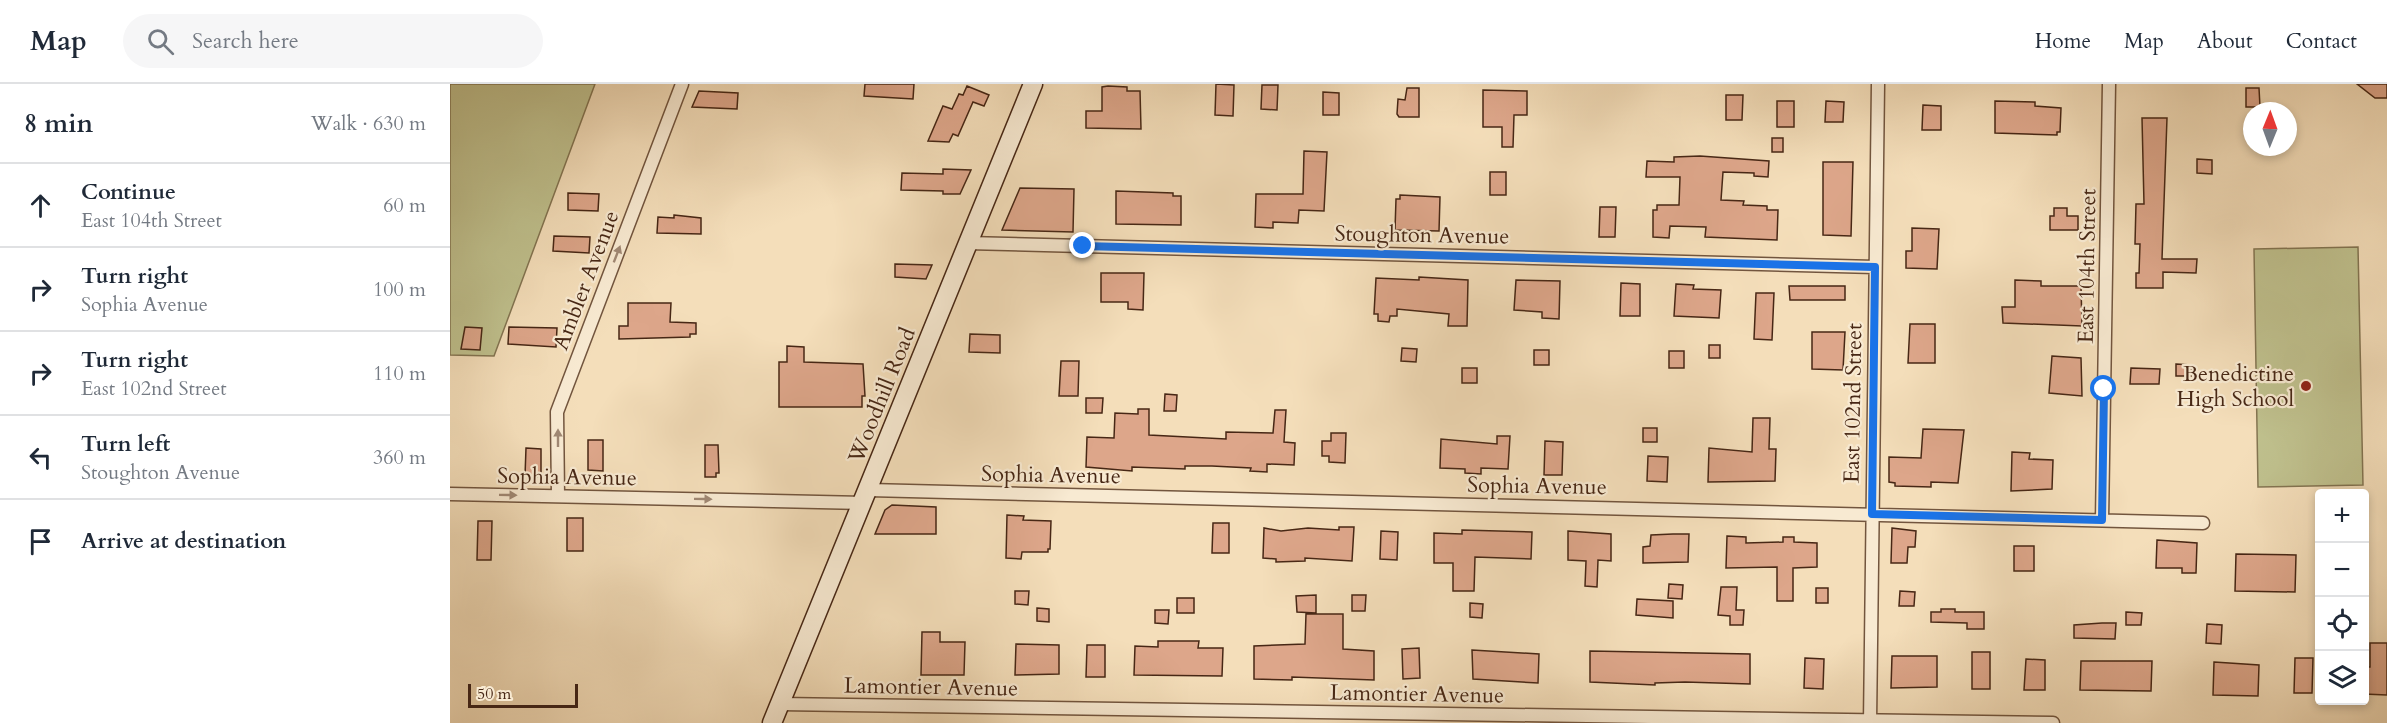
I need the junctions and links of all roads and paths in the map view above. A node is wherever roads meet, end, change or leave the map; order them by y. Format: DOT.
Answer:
graph roads {
  1 [pos="682,84"];
  2 [pos="1033,84"];
  3 [pos="1878,84"];
  4 [pos="2109,84"];
  5 [pos="968,243"];
  6 [pos="1875,267"];
  7 [pos="450,494"];
  8 [pos="558,496"];
  9 [pos="867,496"];
  10 [pos="1872,514"];
  11 [pos="2102,520"];
  12 [pos="2203,524"];
  13 [pos="780,704"];
  14 [pos="1312,718"];
  15 [pos="1870,721"];
  16 [pos="772,723"];
  17 [pos="2053,723"];
  8 -- 1 [label="street, Ambler Avenue, one-way"];
  2 -- 5 [label="main road, Woodhill Road"];
  3 -- 6 [label="street, East 102nd Street"];
  4 -- 11 [label="street, East 104th Street"];
  5 -- 6 [label="street, Stoughton Avenue"];
  5 -- 9 [label="main road, Woodhill Road"];
  6 -- 10 [label="street, East 102nd Street"];
  7 -- 8 [label="street, Sophia Avenue, one-way"];
  8 -- 9 [label="street, Sophia Avenue, one-way"];
  9 -- 10 [label="street, Sophia Avenue"];
  9 -- 13 [label="main road, Woodhill Road"];
  10 -- 11 [label="street, Sophia Avenue"];
  10 -- 15 [label="street, East 102nd Street"];
  11 -- 12 [label="street, Sophia Avenue"];
  13 -- 14 [label="street, Lamontier Avenue"];
  13 -- 16 [label="main road, Woodhill Road"];
  14 -- 15 [label="street, Lamontier Avenue"];
  15 -- 17 [label="street, Lamontier Avenue"];
}
